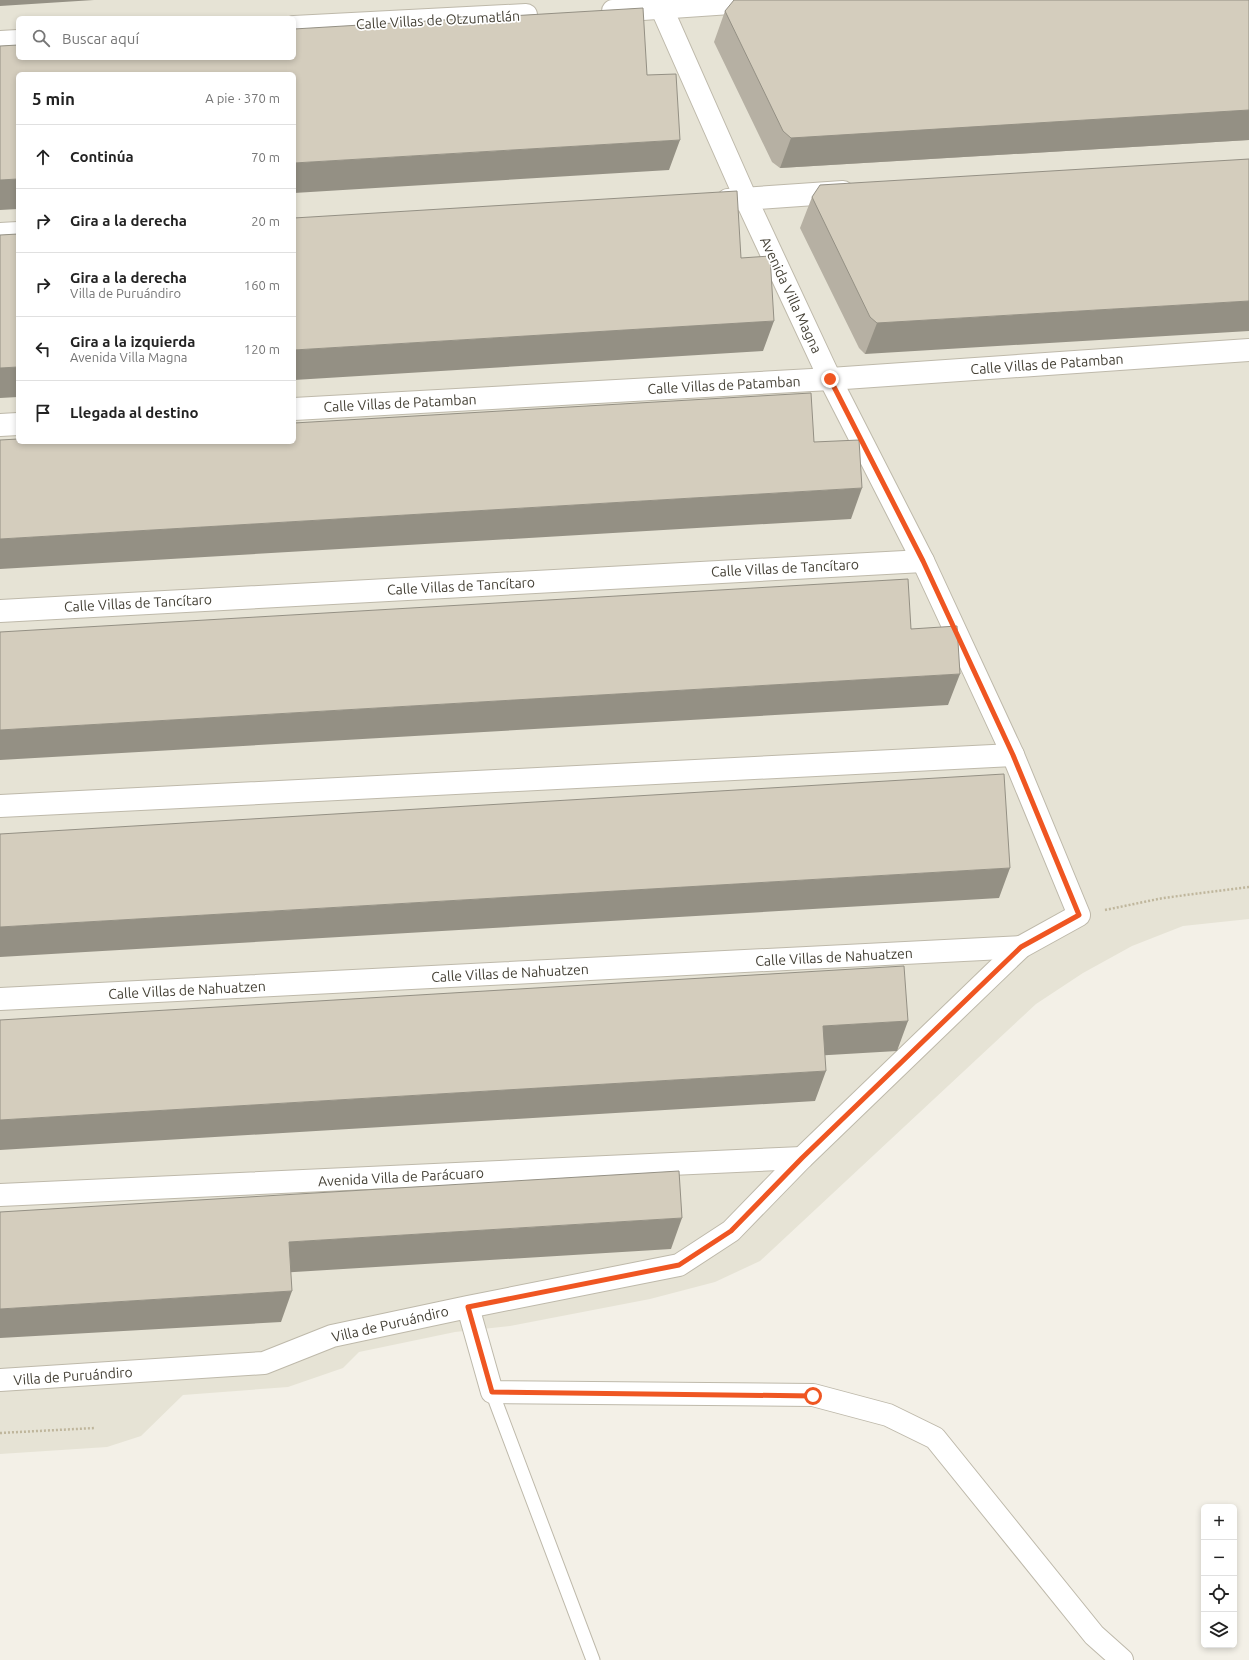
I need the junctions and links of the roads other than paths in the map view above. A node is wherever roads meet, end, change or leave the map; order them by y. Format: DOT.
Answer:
graph roads {
  1 [pos="773,0"];
  2 [pos="660,4"];
  3 [pos="592,12"];
  4 [pos="545,14"];
  5 [pos="296,27"];
  6 [pos="16,41"];
  7 [pos="0,42"];
  8 [pos="864,191"];
  9 [pos="746,199"];
  10 [pos="706,201"];
  11 [pos="16,233"];
  12 [pos="0,234"];
  13 [pos="1249,350"];
  14 [pos="830,379"];
  15 [pos="296,409"];
  16 [pos="16,424"];
  17 [pos="0,425"];
  18 [pos="923,561"];
  19 [pos="0,611"];
  20 [pos="1013,755"];
  21 [pos="0,806"];
  22 [pos="1079,915"];
  23 [pos="1021,947"];
  24 [pos="0,999"];
  25 [pos="802,1158"];
  26 [pos="0,1195"];
  27 [pos="468,1307"];
  28 [pos="0,1380"];
  29 [pos="492,1392"];
  30 [pos="593,1660"];
  31 [pos="1122,1660"];
  1 -- 2 [label="street"];
  2 -- 3 [label="street"];
  2 -- 9 [label="street, Avenida Villa Magna"];
  4 -- 5 [label="street, Calle Villas de Otzumatlán"];
  6 -- 7 [label="street"];
  8 -- 9 [label="street"];
  9 -- 10 [label="street"];
  9 -- 14 [label="street, Avenida Villa Magna"];
  11 -- 12 [label="street"];
  13 -- 14 [label="street, Calle Villas de Patamban"];
  14 -- 15 [label="street, Calle Villas de Patamban"];
  14 -- 18 [label="street, Avenida Villa Magna"];
  16 -- 17 [label="street"];
  18 -- 19 [label="street, Calle Villas de Tancítaro"];
  18 -- 20 [label="street, Avenida Villa Magna"];
  20 -- 21 [label="street"];
  20 -- 22 [label="street, Avenida Villa Magna"];
  22 -- 23 [label="street, Villa de Puruándiro"];
  23 -- 24 [label="street, Calle Villas de Nahuatzen"];
  23 -- 25 [label="street, Villa de Puruándiro"];
  25 -- 26 [label="street, Avenida Villa de Parácuaro"];
  25 -- 27 [label="street, Villa de Puruándiro"];
  27 -- 28 [label="street, Villa de Puruándiro"];
  27 -- 29 [label="street"];
  29 -- 30 [label="lane"];
  29 -- 31 [label="street"];
}
